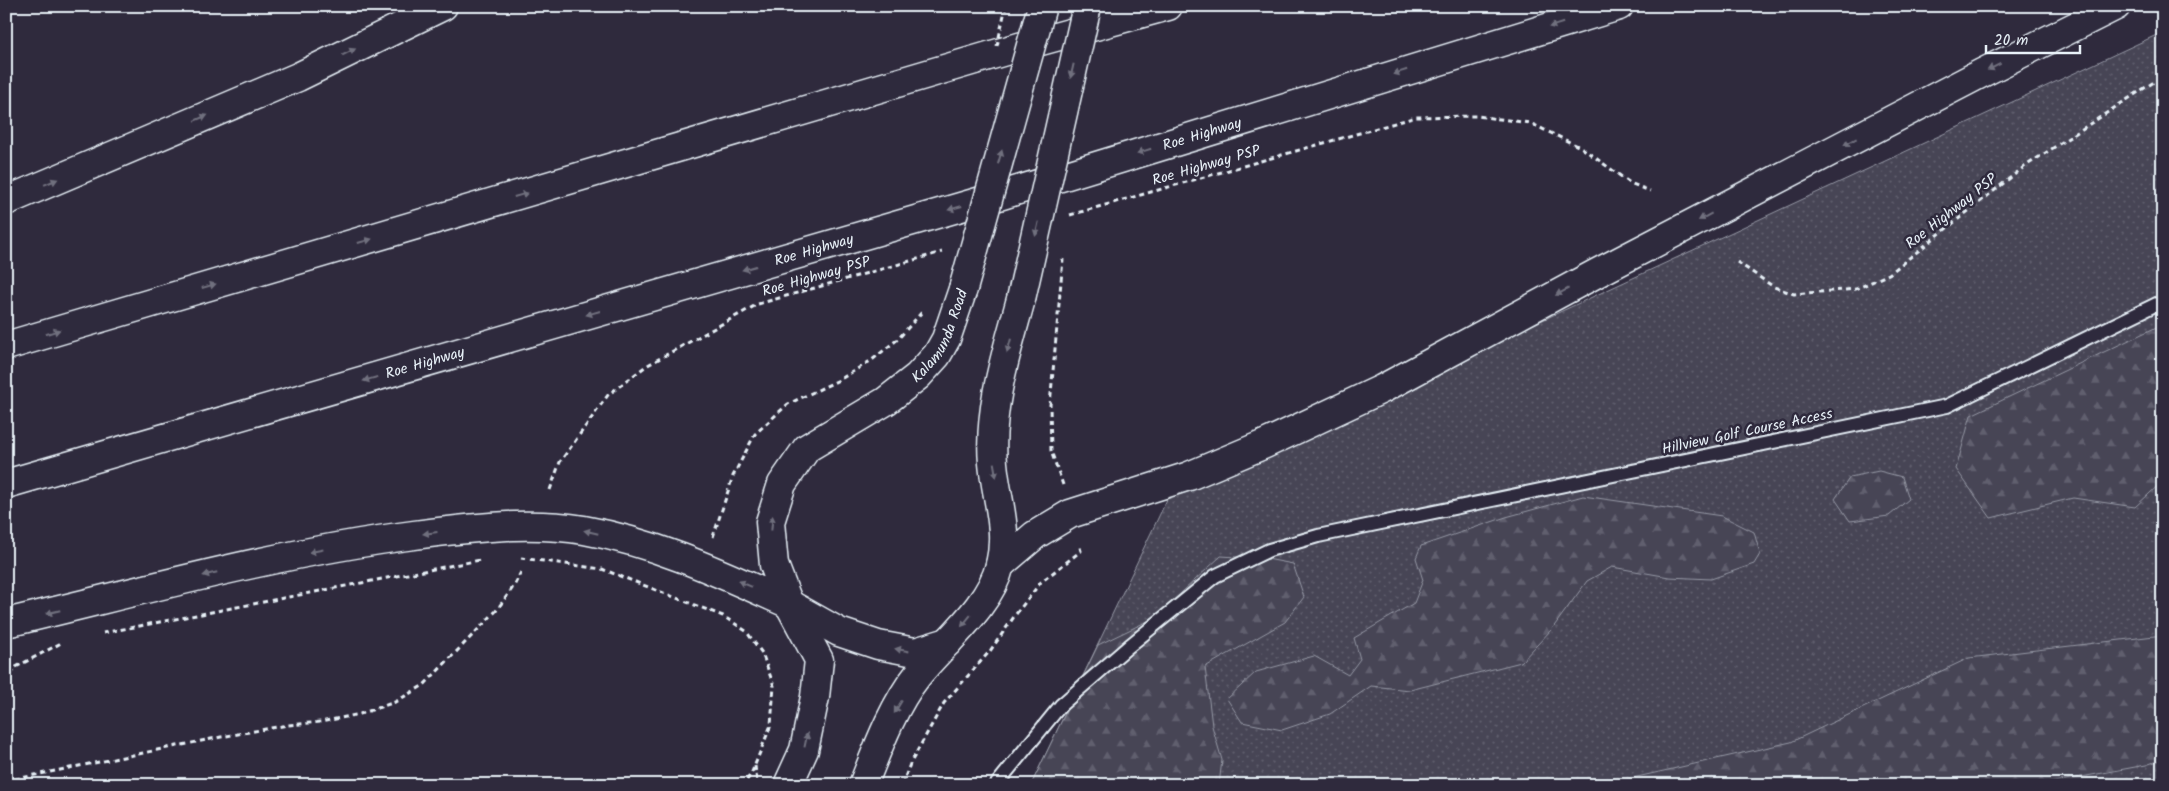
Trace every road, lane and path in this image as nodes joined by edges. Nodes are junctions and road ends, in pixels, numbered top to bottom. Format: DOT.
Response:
graph roads {
  1 [pos="443,6"];
  2 [pos="1042,6"];
  3 [pos="1087,6"];
  4 [pos="1168,6"];
  5 [pos="1619,6"];
  6 [pos="2116,6"];
  7 [pos="2163,76"];
  8 [pos="1650,191"];
  9 [pos="6,201"];
  10 [pos="1063,217"];
  11 [pos="949,250"];
  12 [pos="1737,262"];
  13 [pos="2163,301"];
  14 [pos="6,346"];
  15 [pos="6,484"];
  16 [pos="550,490"];
  17 [pos="514,557"];
  18 [pos="484,559"];
  19 [pos="1000,565"];
  20 [pos="522,570"];
  21 [pos="789,604"];
  22 [pos="6,624"];
  23 [pos="102,633"];
  24 [pos="69,641"];
  25 [pos="949,642"];
  26 [pos="6,682"];
  27 [pos="755,765"];
  28 [pos="6,781"];
  29 [pos="744,785"];
  30 [pos="757,785"];
  31 [pos="788,785"];
  32 [pos="863,785"];
  33 [pos="996,785"];
  9 -- 1 [label="main road, one-way"];
  21 -- 2 [label="main road, Kalamunda Road, one-way, bridge"];
  3 -- 19 [label="main road, one-way, bridge"];
  14 -- 4 [label="main road, one-way"];
  5 -- 15 [label="main road, Roe Highway, one-way"];
  6 -- 19 [label="main road, one-way"];
  7 -- 12 [label="path, Roe Highway PSP"];
  8 -- 10 [label="path, Roe Highway PSP"];
  11 -- 16 [label="path, Roe Highway PSP"];
  13 -- 33 [label="lane, Hillview Golf Course Access"];
  17 -- 27 [label="path"];
  18 -- 23 [label="path"];
  19 -- 25 [label="main road, one-way"];
  20 -- 28 [label="path"];
  21 -- 22 [label="main road, one-way"];
  25 -- 21 [label="main road, one-way"];
  31 -- 21 [label="main road, Kalamunda Road, one-way"];
  24 -- 26 [label="path"];
  25 -- 32 [label="main road, one-way"];
  27 -- 29 [label="path"];
  27 -- 30 [label="path"];
}
